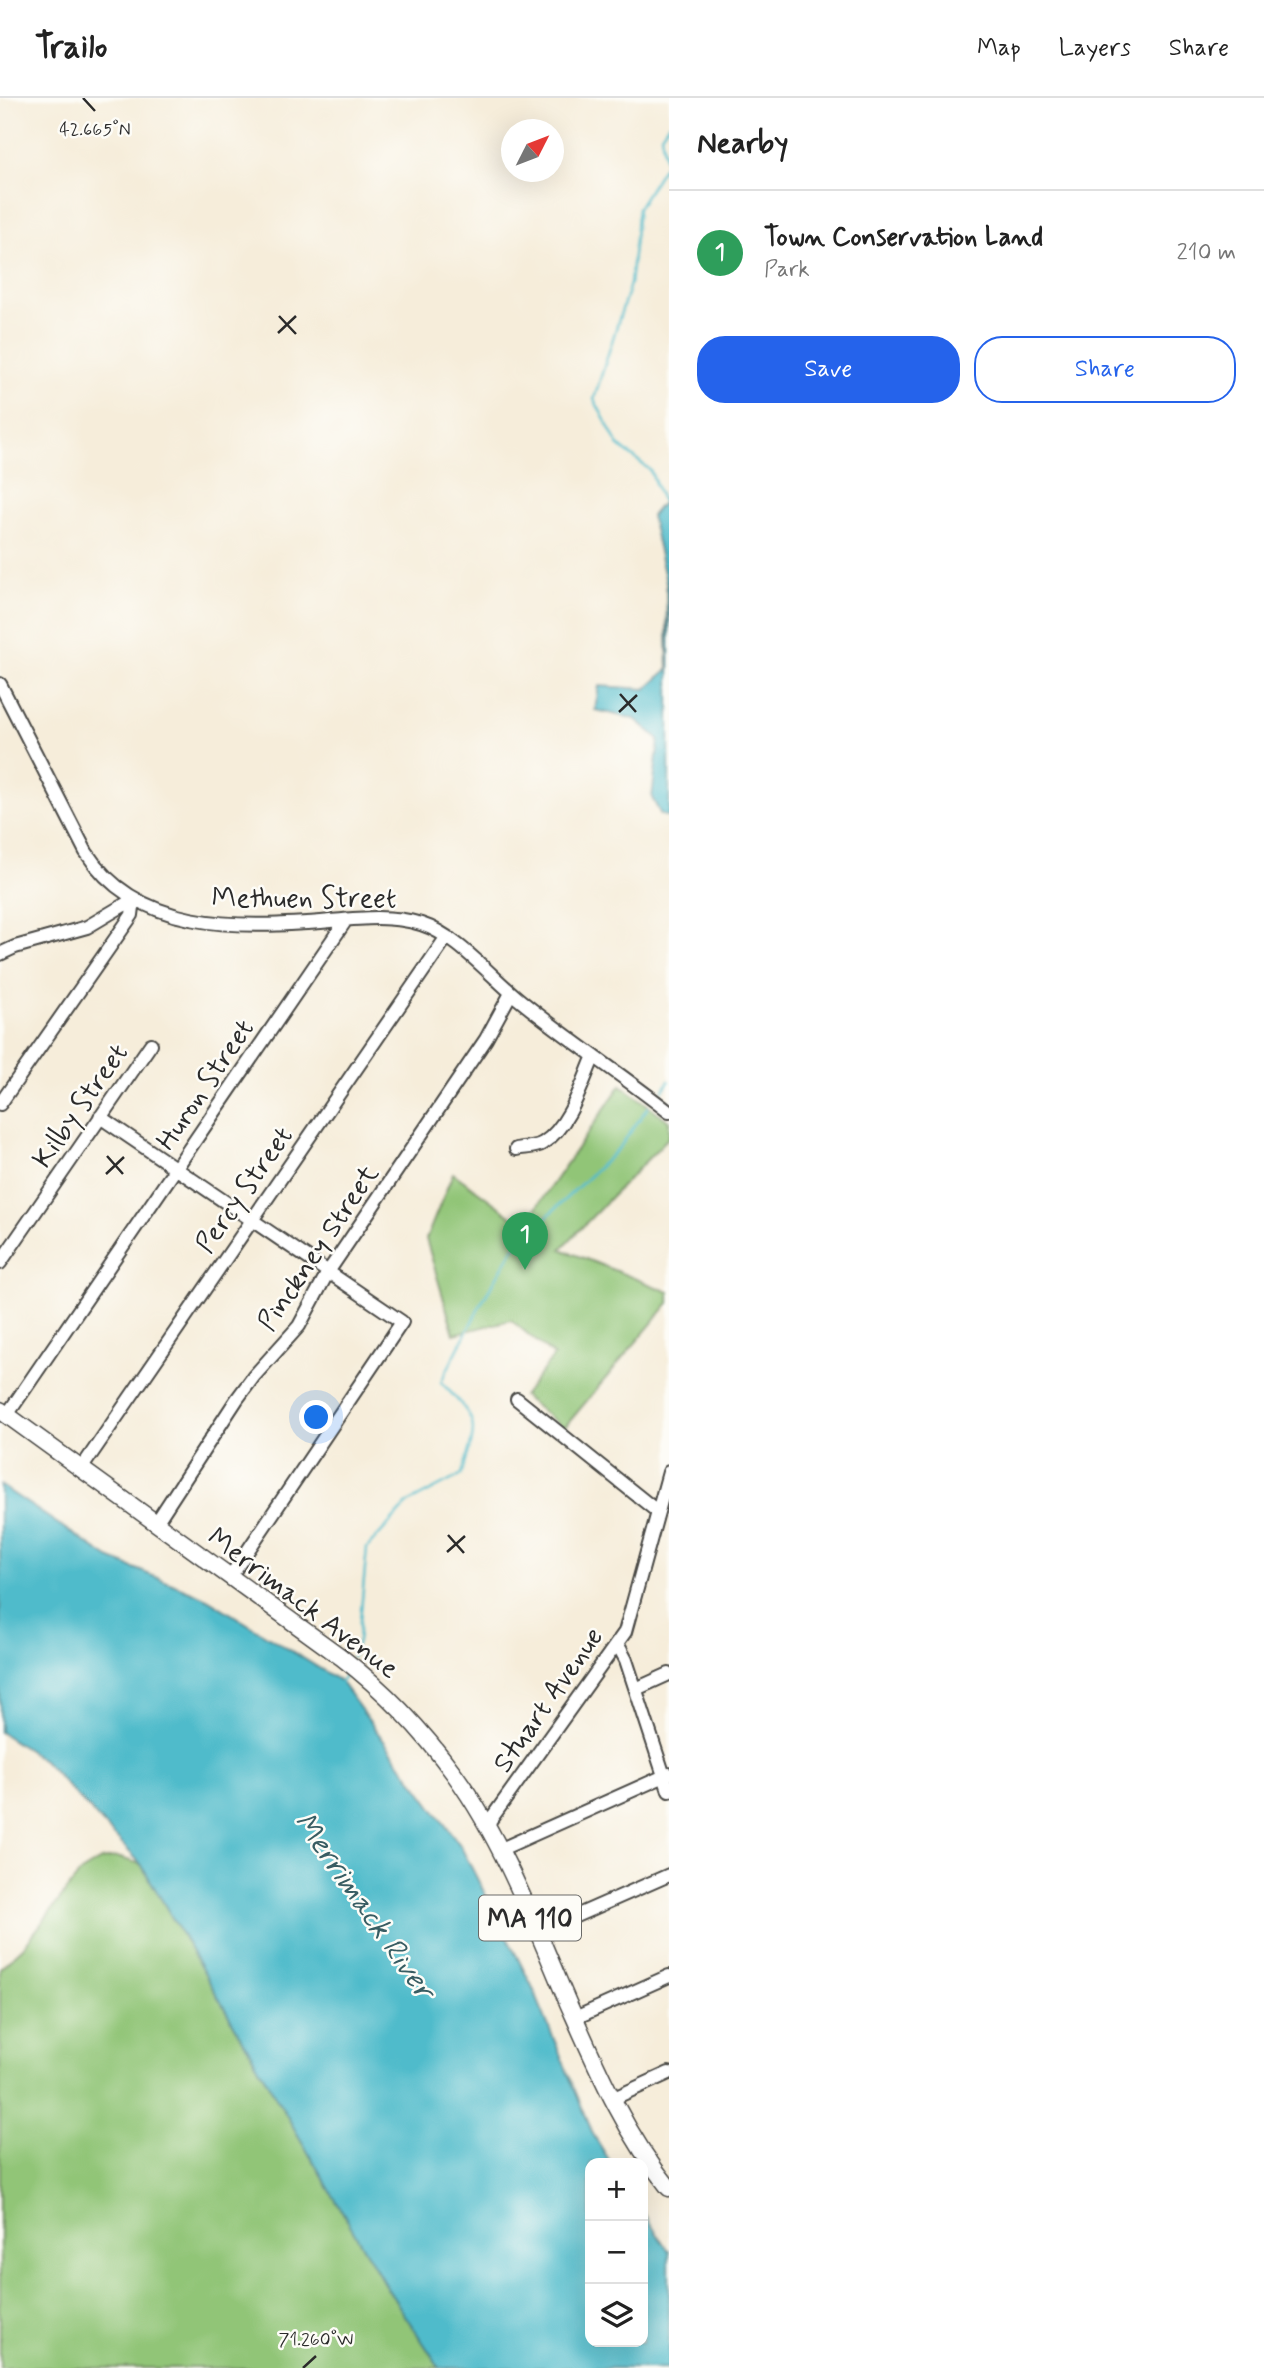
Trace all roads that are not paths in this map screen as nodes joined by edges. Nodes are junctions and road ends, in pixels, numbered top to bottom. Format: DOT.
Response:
graph roads {
  1 [pos="0,684"];
  2 [pos="134,900"];
  3 [pos="346,920"];
  4 [pos="446,938"];
  5 [pos="0,954"];
  6 [pos="512,993"];
  7 [pos="151,1044"];
  8 [pos="594,1056"];
  9 [pos="0,1104"];
  10 [pos="668,1109"];
  11 [pos="100,1117"];
  12 [pos="516,1149"];
  13 [pos="176,1169"];
  14 [pos="252,1220"];
  15 [pos="0,1263"];
  16 [pos="328,1272"];
  17 [pos="517,1399"];
  18 [pos="4,1413"];
  19 [pos="81,1469"];
  20 [pos="669,1472"];
  21 [pos="659,1512"];
  22 [pos="156,1523"];
  23 [pos="230,1577"];
  24 [pos="618,1645"];
  25 [pos="669,1674"];
  26 [pos="636,1689"];
  27 [pos="667,1775"];
  28 [pos="669,1791"];
  29 [pos="486,1826"];
  30 [pos="499,1850"];
  31 [pos="669,1875"];
  32 [pos="537,1933"];
  33 [pos="669,1976"];
  34 [pos="575,2018"];
  35 [pos="669,2073"];
  36 [pos="611,2099"];
  37 [pos="669,2188"];
  1 -- 2 [label="street, Methuen Street"];
  2 -- 3 [label="street, Methuen Street"];
  2 -- 5 [label="street"];
  2 -- 9 [label="street"];
  3 -- 4 [label="street, Methuen Street"];
  3 -- 13 [label="street, Huron Street"];
  4 -- 6 [label="street, Methuen Street"];
  4 -- 14 [label="street, Percy Street"];
  6 -- 8 [label="street, Methuen Street"];
  6 -- 16 [label="street, Pinckney Street"];
  7 -- 11 [label="street, Kilby Street"];
  8 -- 10 [label="street, Methuen Street"];
  8 -- 12 [label="street"];
  11 -- 13 [label="street"];
  11 -- 15 [label="street, Kilby Street"];
  13 -- 14 [label="street"];
  13 -- 18 [label="street, Huron Street"];
  14 -- 16 [label="street"];
  14 -- 19 [label="street, Percy Street"];
  16 -- 22 [label="street, Pinckney Street"];
  16 -- 23 [label="street"];
  17 -- 21 [label="street"];
  18 -- 19 [label="main road, Merrimack Avenue / MA 110"];
  19 -- 22 [label="main road, Merrimack Avenue / MA 110"];
  20 -- 21 [label="street, Stuart Avenue"];
  21 -- 24 [label="street, Stuart Avenue"];
  22 -- 23 [label="main road, Merrimack Avenue / MA 110"];
  23 -- 29 [label="main road, Merrimack Avenue / MA 110"];
  24 -- 26 [label="street"];
  24 -- 29 [label="street, Stuart Avenue"];
  25 -- 26 [label="street"];
  26 -- 27 [label="street"];
  27 -- 28 [label="street"];
  27 -- 30 [label="street"];
  29 -- 30 [label="main road, Merrimack Avenue / MA 110"];
  30 -- 32 [label="main road, Merrimack Avenue / MA 110"];
  31 -- 32 [label="street"];
  32 -- 34 [label="main road, Merrimack Avenue / MA 110"];
  33 -- 34 [label="street"];
  34 -- 36 [label="main road, Merrimack Avenue / MA 110"];
  35 -- 36 [label="street"];
  36 -- 37 [label="main road, Merrimack Avenue / MA 110"];
}
